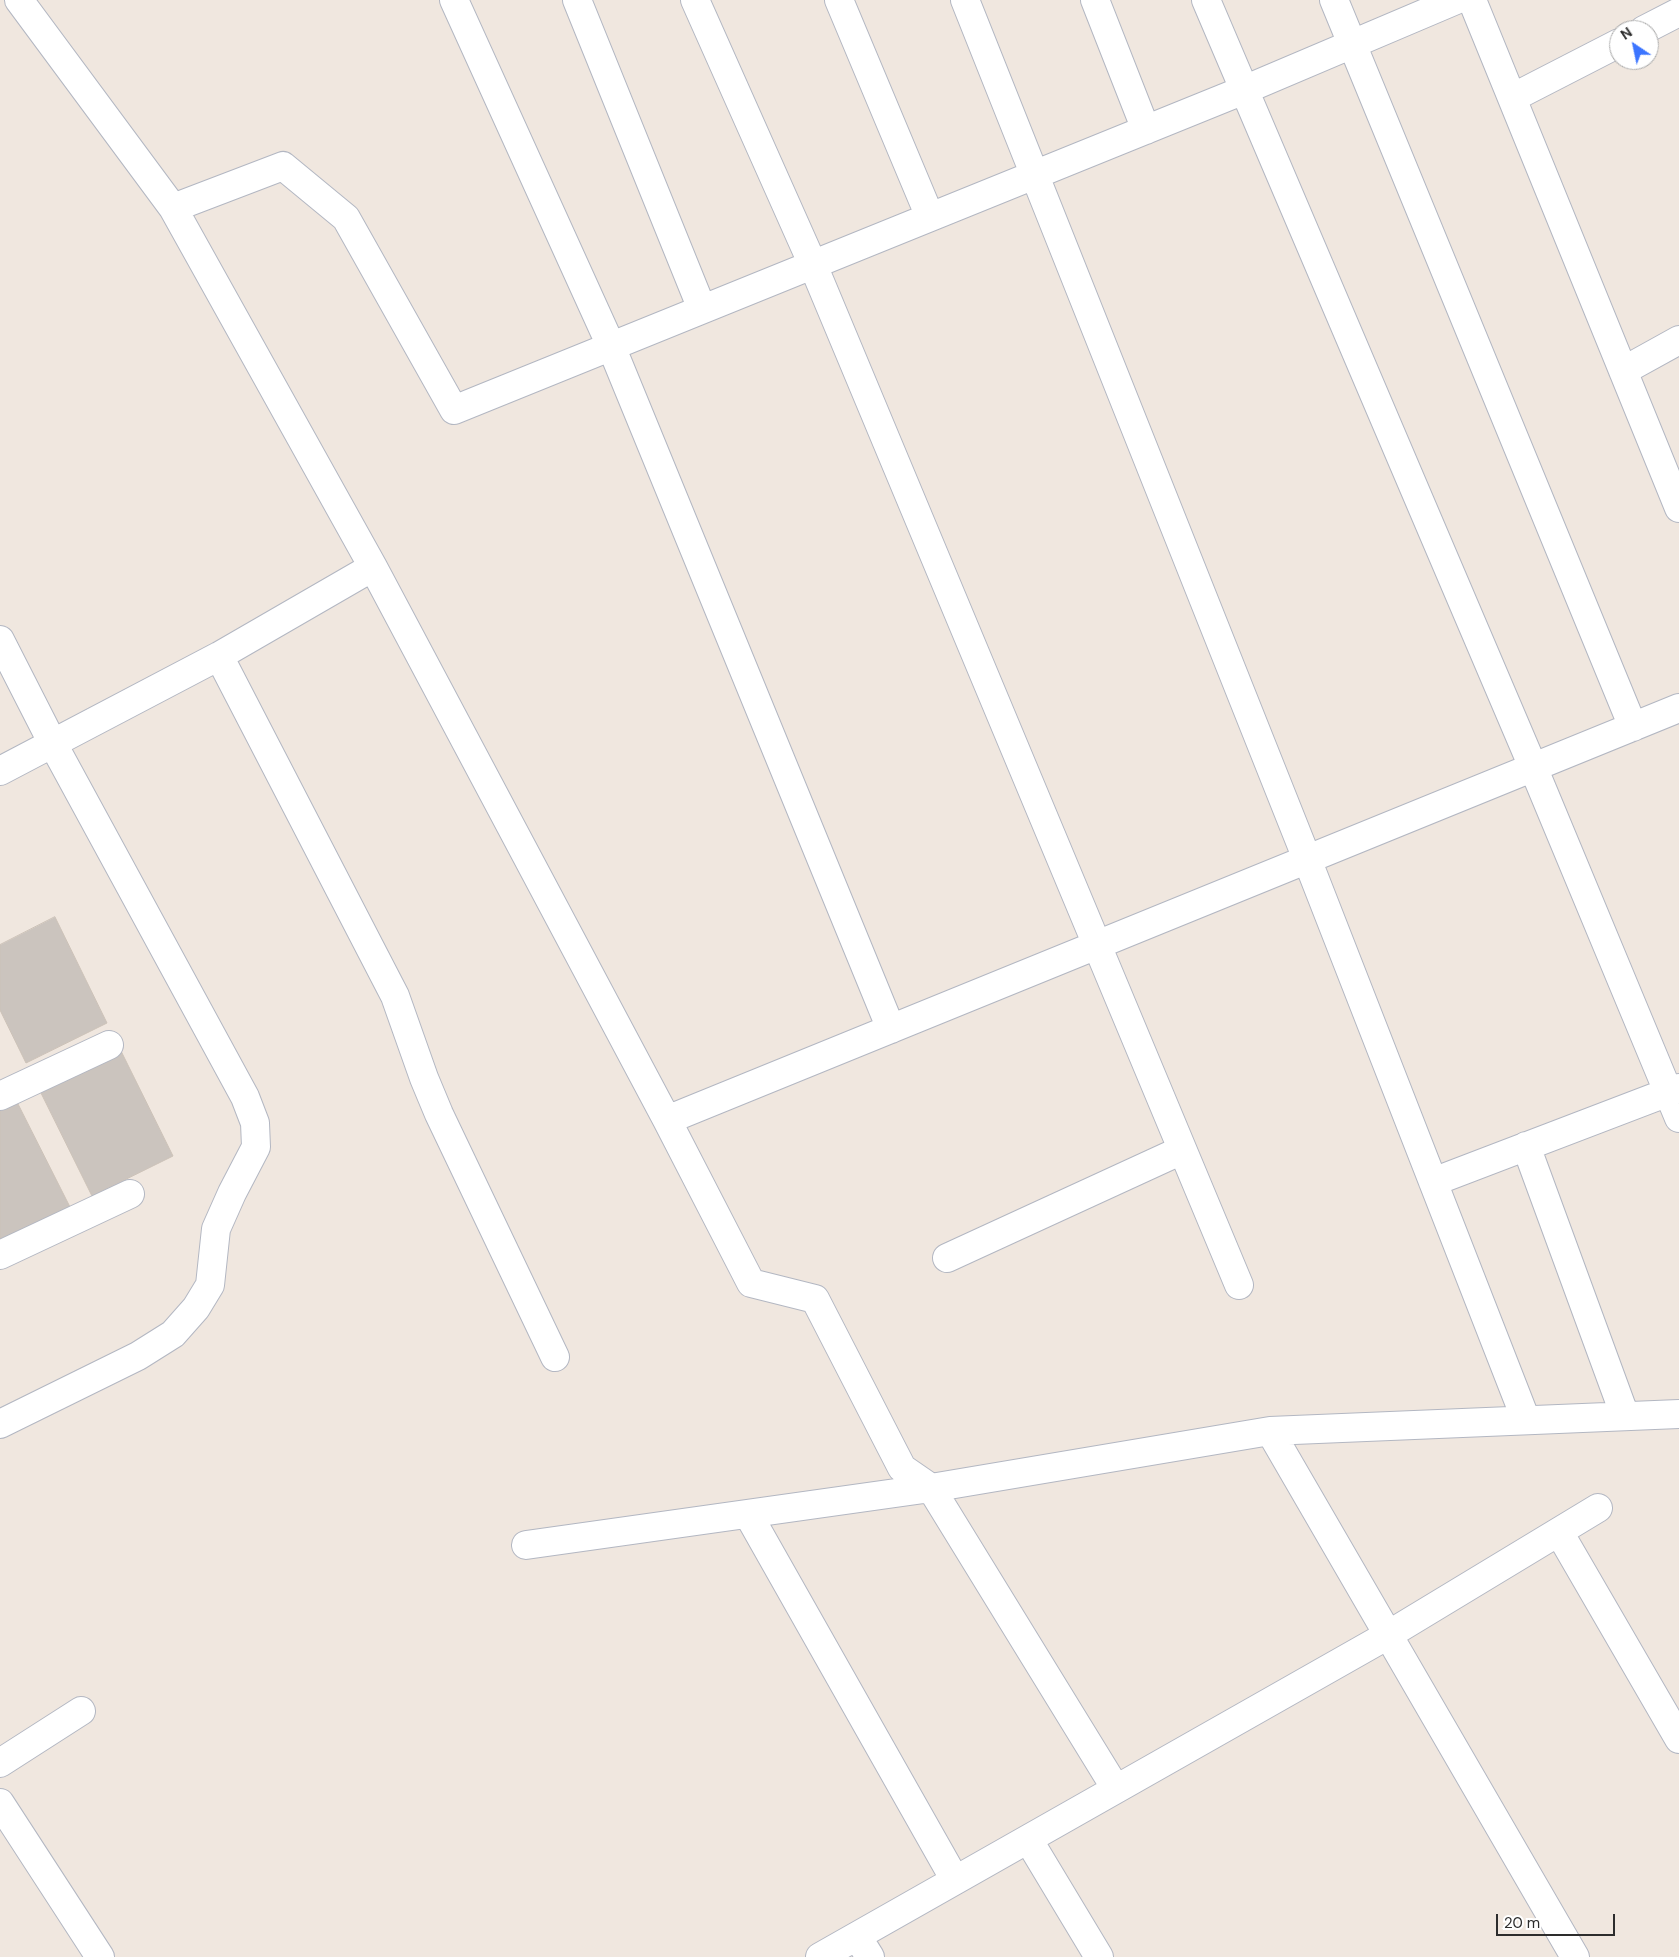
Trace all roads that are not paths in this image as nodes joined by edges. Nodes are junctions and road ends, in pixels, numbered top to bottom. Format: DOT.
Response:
graph roads {
  1 [pos="18,0"];
  2 [pos="454,0"];
  3 [pos="577,0"];
  4 [pos="695,0"];
  5 [pos="839,0"];
  6 [pos="965,0"];
  7 [pos="1095,0"];
  8 [pos="1206,0"];
  9 [pos="1334,0"];
  10 [pos="1456,0"];
  11 [pos="1472,0"];
  12 [pos="1679,12"];
  13 [pos="1659,22"];
  14 [pos="1352,44"];
  15 [pos="1609,48"];
  16 [pos="1244,90"];
  17 [pos="1512,98"];
  18 [pos="1146,130"];
  19 [pos="1035,175"];
  20 [pos="173,208"];
  21 [pos="930,218"];
  22 [pos="813,265"];
  23 [pos="702,309"];
  24 [pos="1679,340"];
  25 [pos="611,346"];
  26 [pos="1623,371"];
  27 [pos="1679,508"];
  28 [pos="373,567"];
  29 [pos="0,640"];
  30 [pos="218,656"];
  31 [pos="1679,708"];
  32 [pos="1632,727"];
  33 [pos="53,744"];
  34 [pos="1533,767"];
  35 [pos="0,771"];
  36 [pos="1307,859"];
  37 [pos="1096,945"];
  38 [pos="891,1029"];
  39 [pos="109,1045"];
  40 [pos="1674,1090"];
  41 [pos="0,1096"];
  42 [pos="1679,1118"];
  43 [pos="667,1120"];
  44 [pos="1526,1146"];
  45 [pos="1182,1150"];
  46 [pos="1433,1182"];
  47 [pos="130,1194"];
  48 [pos="0,1255"];
  49 [pos="947,1258"];
  50 [pos="1239,1285"];
  51 [pos="555,1358"];
  52 [pos="1679,1414"];
  53 [pos="1626,1416"];
  54 [pos="1526,1420"];
  55 [pos="0,1424"];
  56 [pos="1270,1431"];
  57 [pos="931,1488"];
  58 [pos="1598,1508"];
  59 [pos="748,1514"];
  60 [pos="1558,1532"];
  61 [pos="526,1545"];
  62 [pos="1388,1635"];
  63 [pos="81,1711"];
  64 [pos="1679,1739"];
  65 [pos="0,1763"];
  66 [pos="1116,1789"];
  67 [pos="0,1803"];
  68 [pos="1028,1839"];
  69 [pos="955,1880"];
  70 [pos="864,1946"];
  71 [pos="100,1957"];
  72 [pos="820,1957"];
  73 [pos="1099,1957"];
  74 [pos="1575,1957"];
  1 -- 20 [label="street"];
  2 -- 25 [label="street"];
  3 -- 23 [label="street"];
  4 -- 22 [label="street"];
  5 -- 21 [label="street"];
  6 -- 19 [label="street"];
  7 -- 18 [label="street"];
  8 -- 16 [label="street"];
  9 -- 14 [label="street"];
  10 -- 14 [label="street"];
  11 -- 17 [label="street"];
  12 -- 13 [label="street"];
  14 -- 16 [label="street"];
  14 -- 32 [label="street"];
  15 -- 17 [label="street"];
  16 -- 18 [label="street"];
  16 -- 34 [label="street"];
  17 -- 26 [label="street"];
  18 -- 19 [label="street"];
  19 -- 21 [label="street"];
  19 -- 36 [label="street"];
  20 -- 25 [label="street"];
  20 -- 28 [label="street"];
  21 -- 22 [label="street"];
  22 -- 23 [label="street"];
  22 -- 37 [label="street"];
  23 -- 25 [label="street"];
  24 -- 26 [label="street"];
  25 -- 38 [label="street"];
  26 -- 27 [label="street"];
  28 -- 30 [label="street"];
  28 -- 43 [label="street"];
  29 -- 33 [label="street"];
  30 -- 33 [label="street"];
  30 -- 51 [label="street"];
  31 -- 32 [label="street"];
  32 -- 34 [label="street"];
  33 -- 35 [label="street"];
  33 -- 55 [label="street"];
  34 -- 36 [label="street"];
  34 -- 40 [label="street"];
  36 -- 37 [label="street"];
  36 -- 46 [label="street"];
  37 -- 38 [label="street"];
  37 -- 45 [label="street"];
  38 -- 43 [label="street"];
  39 -- 41 [label="street"];
  40 -- 42 [label="street"];
  40 -- 44 [label="street"];
  43 -- 57 [label="street"];
  44 -- 46 [label="street"];
  44 -- 53 [label="street"];
  45 -- 49 [label="street"];
  45 -- 50 [label="street"];
  46 -- 54 [label="street"];
  47 -- 48 [label="street"];
  52 -- 53 [label="street"];
  53 -- 54 [label="street"];
  54 -- 56 [label="street"];
  56 -- 57 [label="street"];
  56 -- 62 [label="street"];
  57 -- 59 [label="street"];
  57 -- 66 [label="street"];
  58 -- 60 [label="street"];
  59 -- 61 [label="street"];
  59 -- 69 [label="street"];
  60 -- 62 [label="street"];
  60 -- 64 [label="street"];
  62 -- 66 [label="street"];
  62 -- 74 [label="street"];
  63 -- 65 [label="street"];
  66 -- 68 [label="street"];
  67 -- 71 [label="street"];
  68 -- 69 [label="street"];
  68 -- 73 [label="street"];
  69 -- 70 [label="street"];
  70 -- 72 [label="street"];
}
